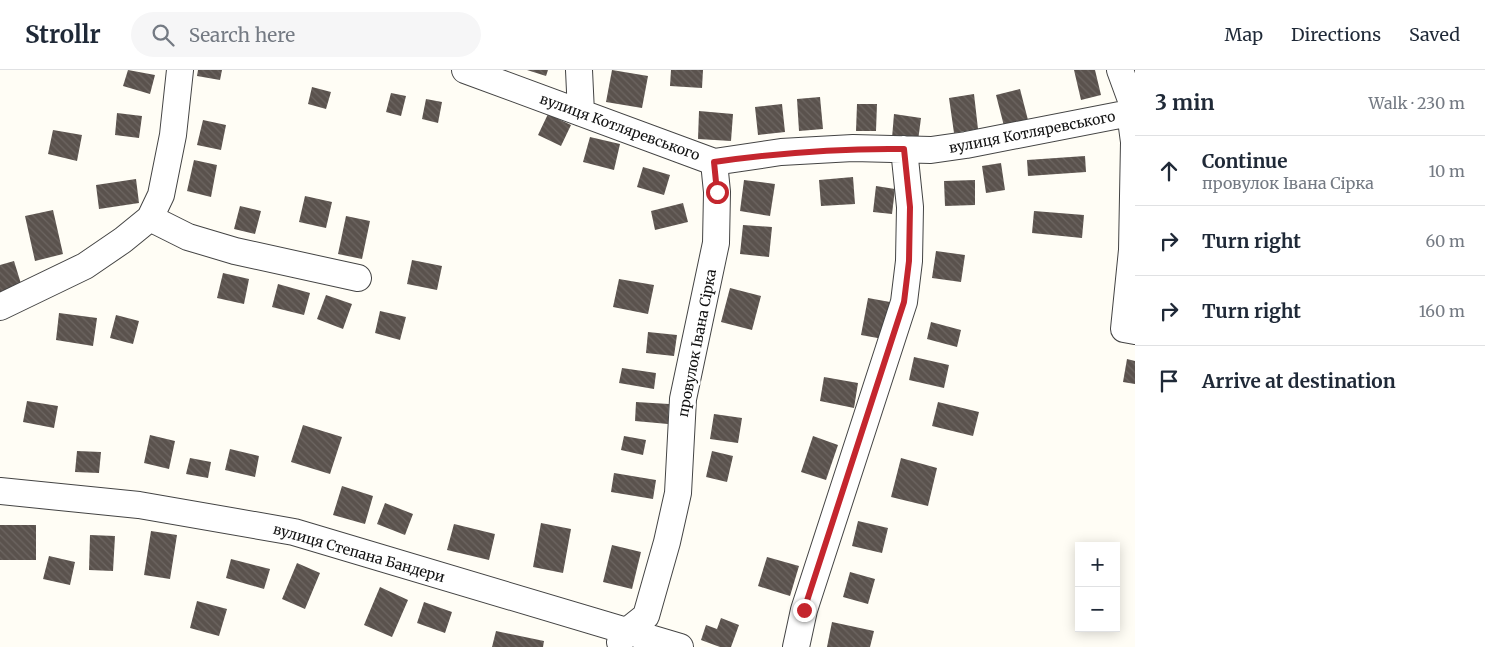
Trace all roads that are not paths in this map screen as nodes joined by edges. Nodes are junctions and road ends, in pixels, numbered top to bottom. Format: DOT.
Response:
graph roads {
  1 [pos="180,70"];
  2 [pos="466,70"];
  3 [pos="579,70"];
  4 [pos="1120,70"];
  5 [pos="1135,112"];
  6 [pos="581,113"];
  7 [pos="904,149"];
  8 [pos="714,162"];
  9 [pos="150,218"];
  10 [pos="358,278"];
  11 [pos="0,307"];
  12 [pos="1135,331"];
  13 [pos="0,491"];
  14 [pos="622,639"];
  15 [pos="680,647"];
  16 [pos="796,647"];
  1 -- 9 [label="street"];
  2 -- 6 [label="street, вулиця Котляревського"];
  3 -- 6 [label="street"];
  4 -- 5 [label="street"];
  5 -- 7 [label="street, вулиця Котляревського"];
  5 -- 12 [label="street, вулиця Котляревського"];
  6 -- 8 [label="street, вулиця Котляревського"];
  7 -- 8 [label="street, вулиця Котляревського"];
  7 -- 16 [label="street"];
  8 -- 14 [label="street, провулок Івана Сірка"];
  9 -- 10 [label="street"];
  9 -- 11 [label="street"];
  13 -- 14 [label="street, вулиця Степана Бандери"];
  14 -- 15 [label="street, вулиця Степана Бандери"];
}
